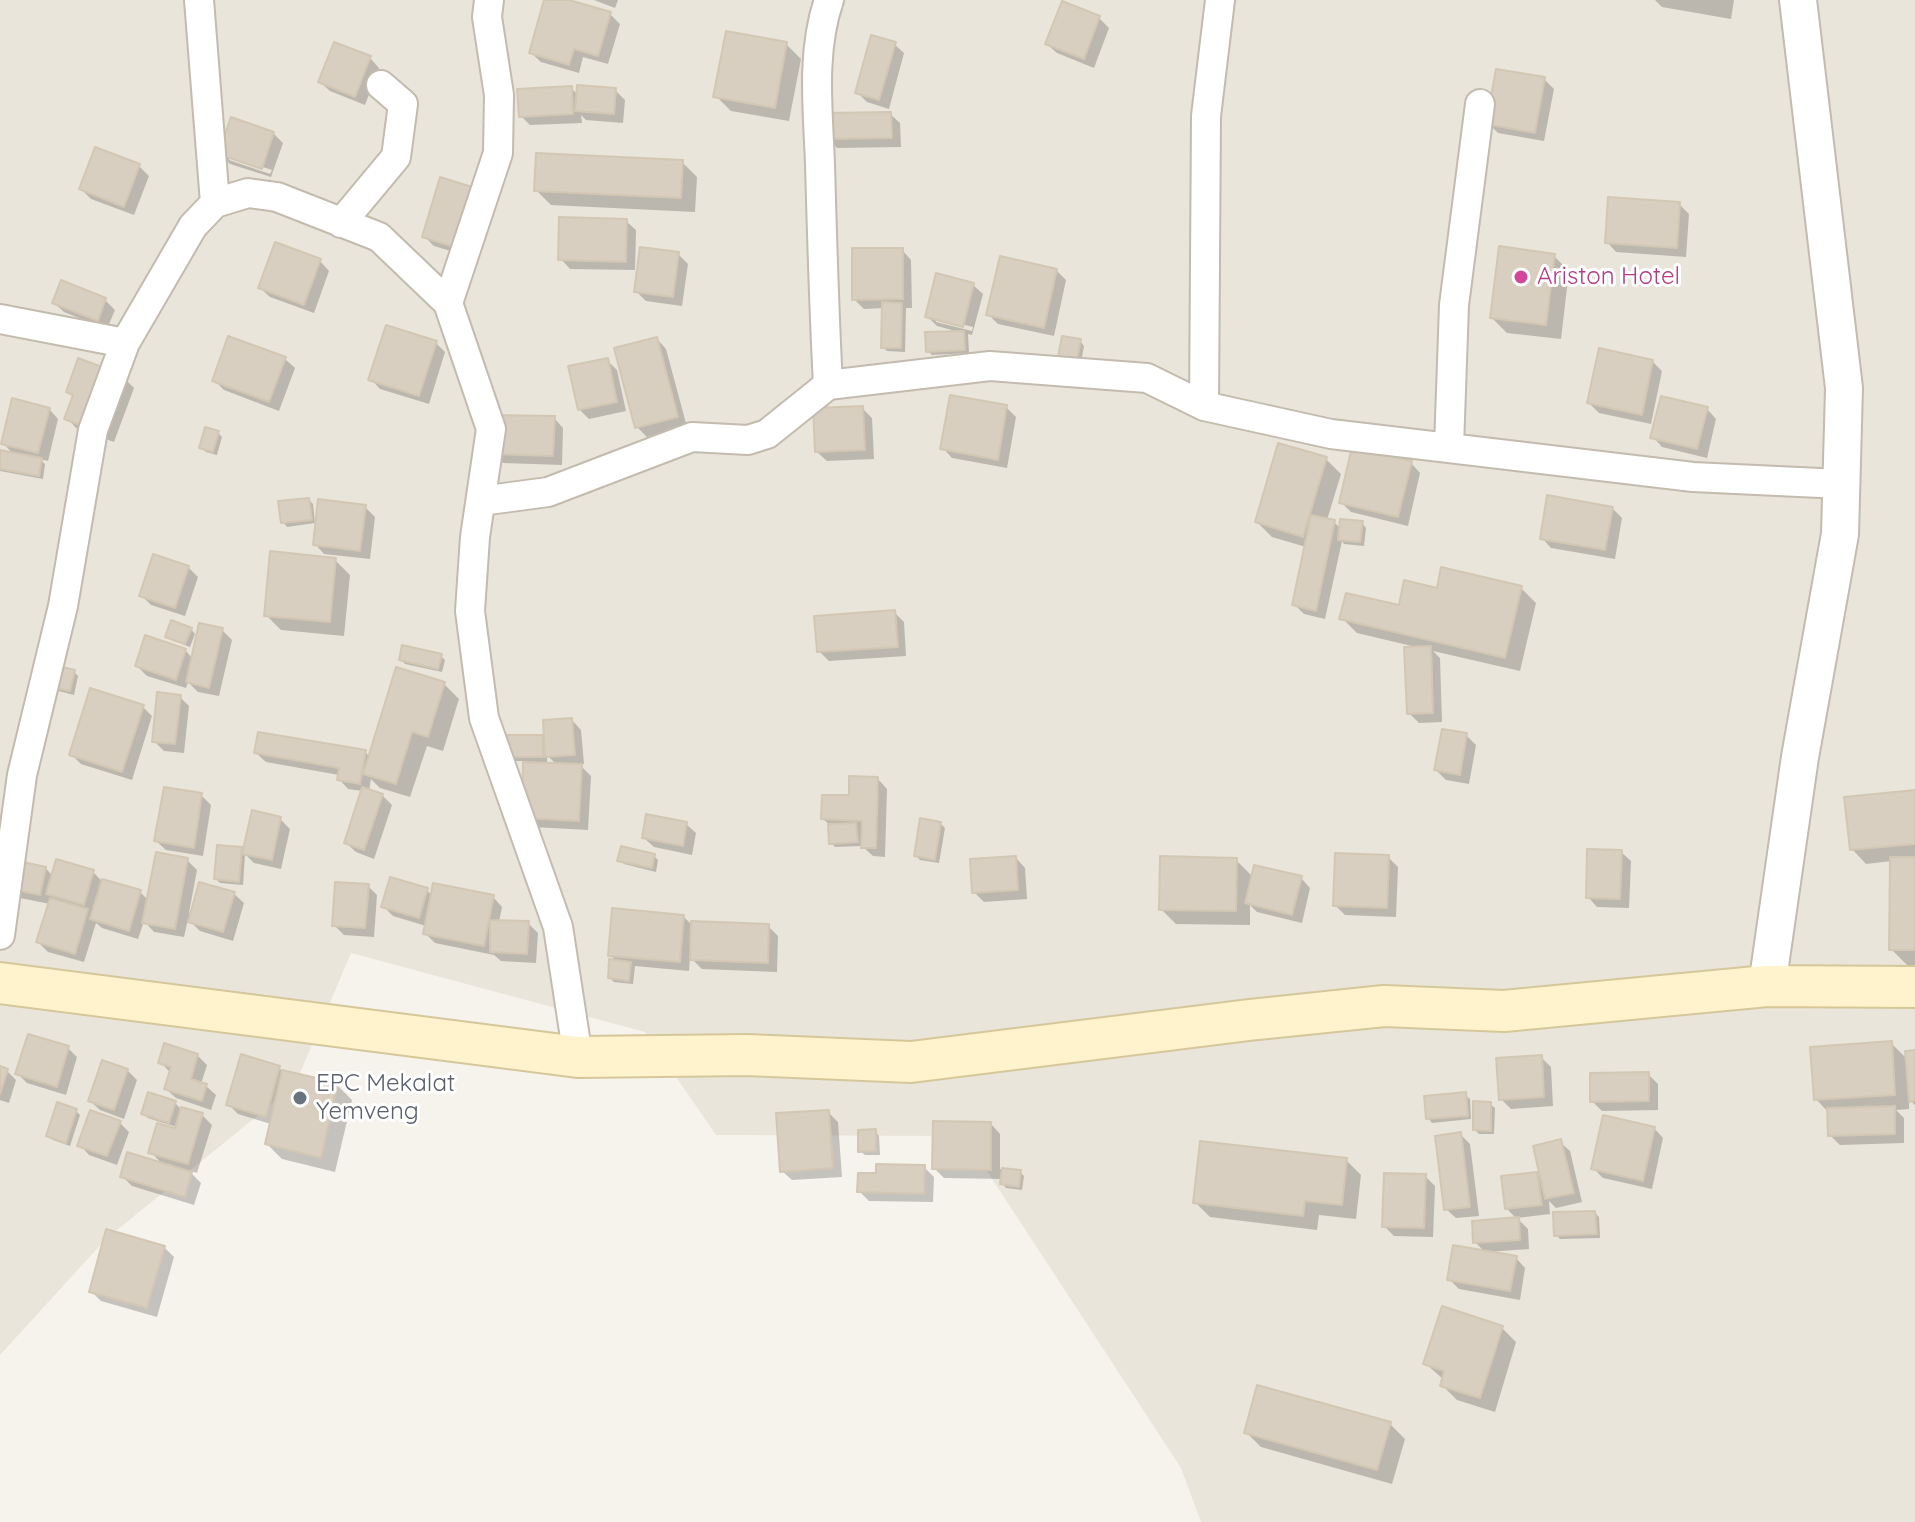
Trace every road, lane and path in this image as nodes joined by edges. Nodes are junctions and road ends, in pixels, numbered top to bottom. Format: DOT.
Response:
graph roads {
  1 [pos="199,0"];
  2 [pos="489,0"];
  3 [pos="829,0"];
  4 [pos="1220,0"];
  5 [pos="1798,0"];
  6 [pos="381,85"];
  7 [pos="1480,104"];
  8 [pos="215,203"];
  9 [pos="341,223"];
  10 [pos="448,303"];
  11 [pos="0,319"];
  12 [pos="125,343"];
  13 [pos="828,385"];
  14 [pos="1204,406"];
  15 [pos="1449,447"];
  16 [pos="1841,484"];
  17 [pos="481,501"];
  18 [pos="0,935"];
  19 [pos="0,983"];
  20 [pos="1767,986"];
  21 [pos="1915,987"];
  22 [pos="578,1057"];
  1 -- 8 [label="street"];
  2 -- 10 [label="street"];
  3 -- 13 [label="street"];
  4 -- 14 [label="street"];
  5 -- 16 [label="street"];
  6 -- 9 [label="street"];
  7 -- 15 [label="street"];
  8 -- 9 [label="street"];
  8 -- 12 [label="street"];
  9 -- 10 [label="street"];
  10 -- 17 [label="street"];
  11 -- 12 [label="street"];
  12 -- 18 [label="street"];
  13 -- 14 [label="street"];
  13 -- 17 [label="street"];
  14 -- 15 [label="street"];
  15 -- 16 [label="street"];
  16 -- 20 [label="street"];
  17 -- 22 [label="street"];
  19 -- 22 [label="main road"];
  20 -- 21 [label="main road"];
  20 -- 22 [label="main road"];
}
